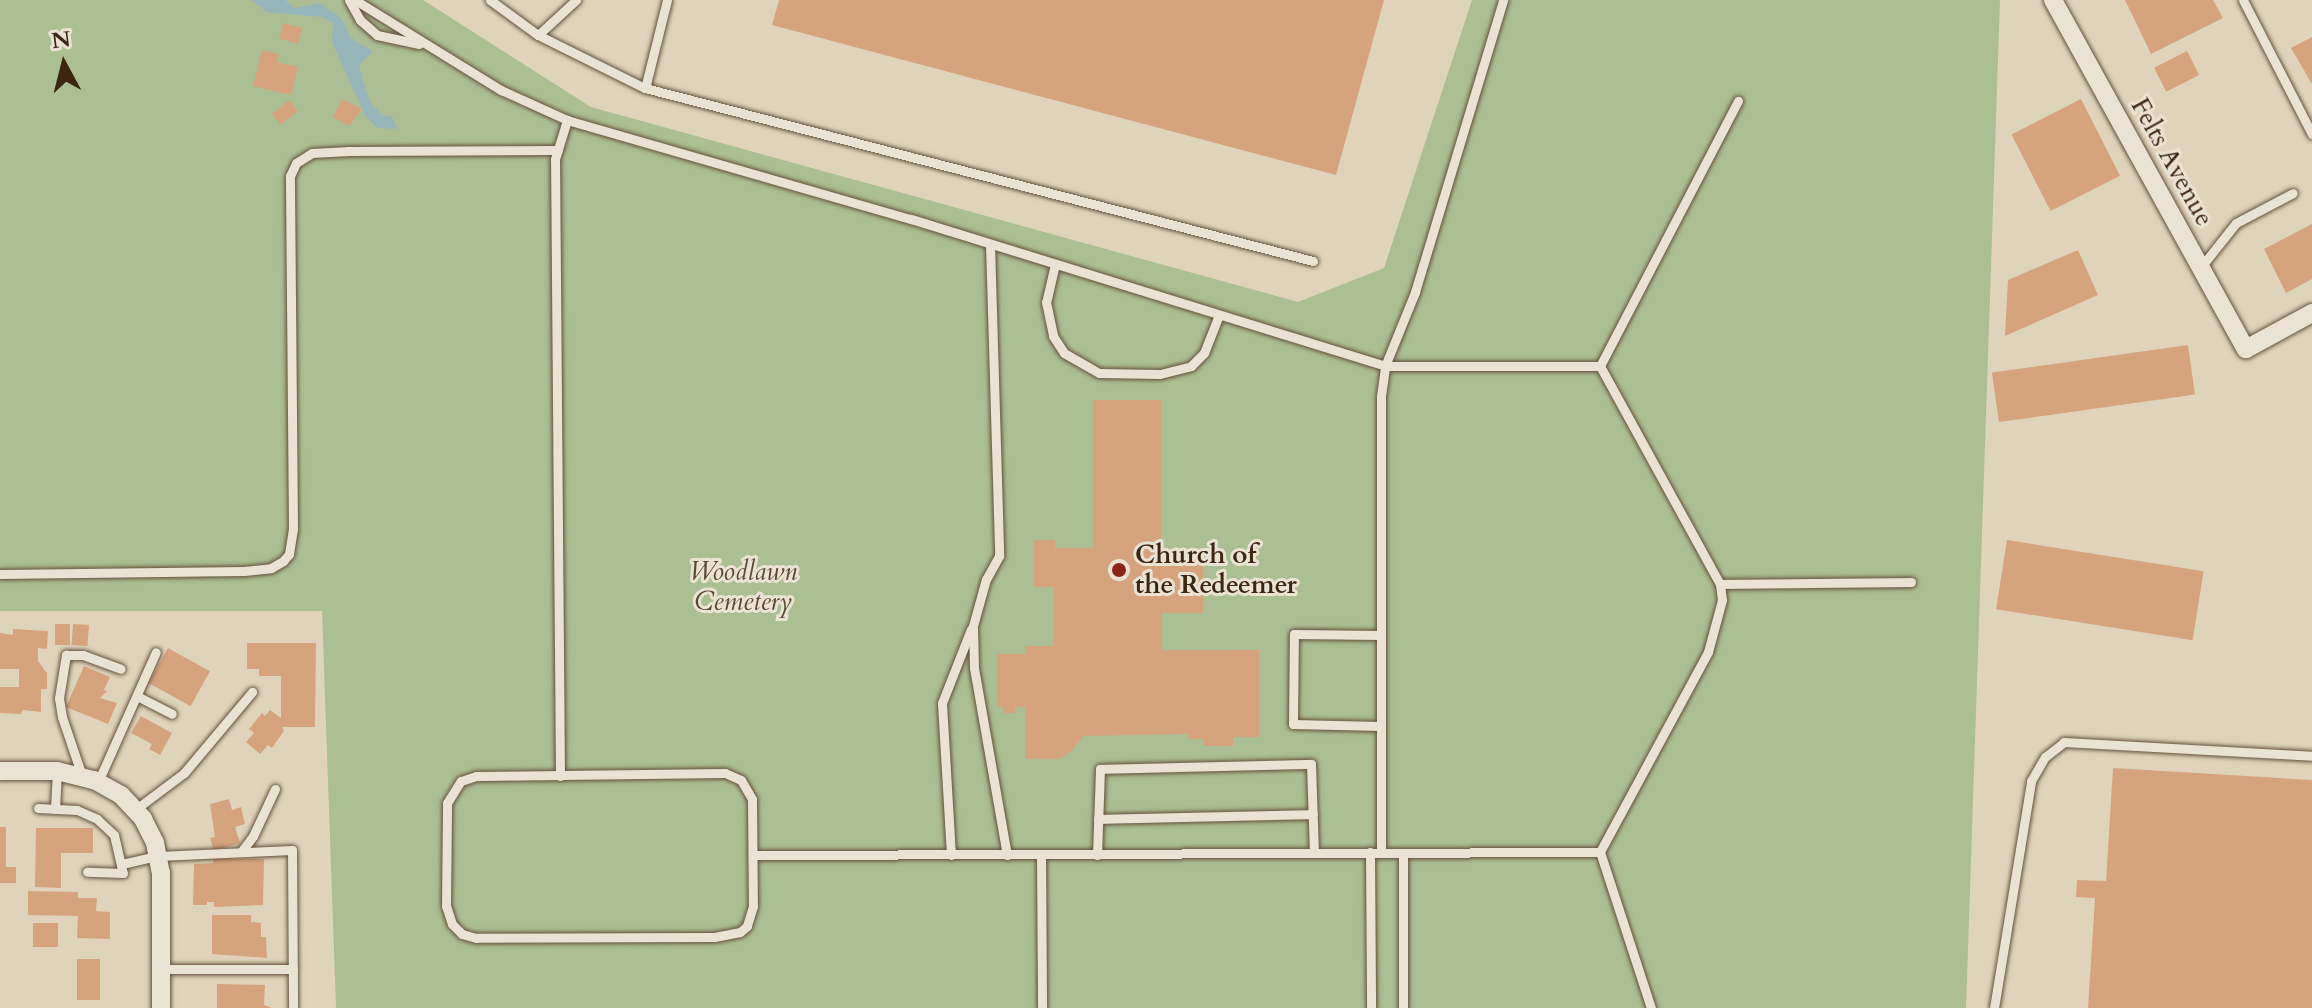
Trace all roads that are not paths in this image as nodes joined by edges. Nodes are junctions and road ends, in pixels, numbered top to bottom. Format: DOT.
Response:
graph roads {
  1 [pos="352,0"];
  2 [pos="490,0"];
  3 [pos="576,0"];
  4 [pos="667,0"];
  5 [pos="1503,0"];
  6 [pos="2053,0"];
  7 [pos="2243,0"];
  8 [pos="538,35"];
  9 [pos="424,45"];
  10 [pos="645,88"];
  11 [pos="1738,101"];
  12 [pos="567,120"];
  13 [pos="2312,134"];
  14 [pos="558,150"];
  15 [pos="2293,193"];
  16 [pos="990,244"];
  17 [pos="1313,261"];
  18 [pos="1055,264"];
  19 [pos="2201,267"];
  20 [pos="2312,313"];
  21 [pos="1219,315"];
  22 [pos="1385,366"];
  23 [pos="1600,366"];
  24 [pos="0,574"];
  25 [pos="1911,582"];
  26 [pos="1720,584"];
  27 [pos="973,626"];
  28 [pos="1381,635"];
  29 [pos="156,652"];
  30 [pos="121,669"];
  31 [pos="252,692"];
  32 [pos="137,696"];
  33 [pos="172,714"];
  34 [pos="1380,726"];
  35 [pos="2312,756"];
  36 [pos="0,771"];
  37 [pos="57,771"];
  38 [pos="560,776"];
  39 [pos="90,779"];
  40 [pos="275,789"];
  41 [pos="38,808"];
  42 [pos="55,809"];
  43 [pos="136,809"];
  44 [pos="1313,814"];
  45 [pos="1098,819"];
  46 [pos="241,852"];
  47 [pos="1370,852"];
  48 [pos="1381,852"];
  49 [pos="1600,852"];
  50 [pos="1314,853"];
  51 [pos="1403,853"];
  52 [pos="755,855"];
  53 [pos="951,855"];
  54 [pos="1007,855"];
  55 [pos="1041,855"];
  56 [pos="1097,855"];
  57 [pos="158,856"];
  58 [pos="122,864"];
  59 [pos="87,872"];
  60 [pos="162,969"];
  61 [pos="293,969"];
  62 [pos="161,1008"];
  63 [pos="293,1008"];
  64 [pos="1042,1008"];
  65 [pos="1371,1008"];
  66 [pos="1403,1008"];
  67 [pos="1651,1008"];
  68 [pos="1994,1008"];
  1 -- 9 [label="lane"];
  1 -- 9 [label="lane"];
  2 -- 8 [label="lane"];
  3 -- 8 [label="lane"];
  4 -- 10 [label="lane"];
  5 -- 22 [label="lane"];
  6 -- 19 [label="street, Felts Avenue"];
  7 -- 13 [label="lane"];
  8 -- 10 [label="lane"];
  9 -- 12 [label="lane"];
  10 -- 17 [label="lane"];
  11 -- 23 [label="lane"];
  12 -- 14 [label="lane"];
  12 -- 16 [label="lane"];
  14 -- 24 [label="lane"];
  14 -- 38 [label="lane"];
  15 -- 19 [label="lane"];
  16 -- 18 [label="lane"];
  16 -- 27 [label="lane"];
  18 -- 21 [label="lane"];
  18 -- 21 [label="lane"];
  19 -- 20 [label="street, Felts Avenue"];
  21 -- 22 [label="lane"];
  22 -- 23 [label="lane"];
  22 -- 28 [label="lane"];
  23 -- 26 [label="lane"];
  25 -- 26 [label="lane"];
  26 -- 49 [label="lane"];
  27 -- 53 [label="lane"];
  27 -- 54 [label="lane"];
  28 -- 34 [label="lane"];
  28 -- 34 [label="lane"];
  29 -- 32 [label="lane"];
  30 -- 39 [label="lane"];
  31 -- 43 [label="lane"];
  32 -- 33 [label="lane"];
  32 -- 39 [label="lane"];
  34 -- 48 [label="lane"];
  35 -- 68 [label="lane"];
  36 -- 37 [label="street"];
  37 -- 39 [label="street"];
  37 -- 42 [label="lane"];
  38 -- 52 [label="lane"];
  38 -- 52 [label="lane"];
  39 -- 43 [label="street"];
  40 -- 46 [label="lane"];
  41 -- 42 [label="lane"];
  42 -- 58 [label="lane"];
  43 -- 57 [label="street"];
  44 -- 45 [label="lane"];
  44 -- 45 [label="lane"];
  44 -- 50 [label="lane"];
  45 -- 56 [label="lane"];
  46 -- 57 [label="lane"];
  46 -- 61 [label="lane"];
  47 -- 48 [label="lane"];
  47 -- 50 [label="lane"];
  47 -- 65 [label="lane"];
  48 -- 51 [label="lane"];
  49 -- 51 [label="lane"];
  49 -- 67 [label="lane"];
  50 -- 56 [label="lane"];
  51 -- 66 [label="lane"];
  52 -- 53 [label="lane"];
  53 -- 54 [label="lane"];
  54 -- 55 [label="lane"];
  55 -- 56 [label="lane"];
  55 -- 64 [label="lane"];
  57 -- 58 [label="lane"];
  57 -- 60 [label="street"];
  58 -- 59 [label="lane"];
  60 -- 61 [label="lane"];
  60 -- 62 [label="street"];
  61 -- 63 [label="lane"];
}
